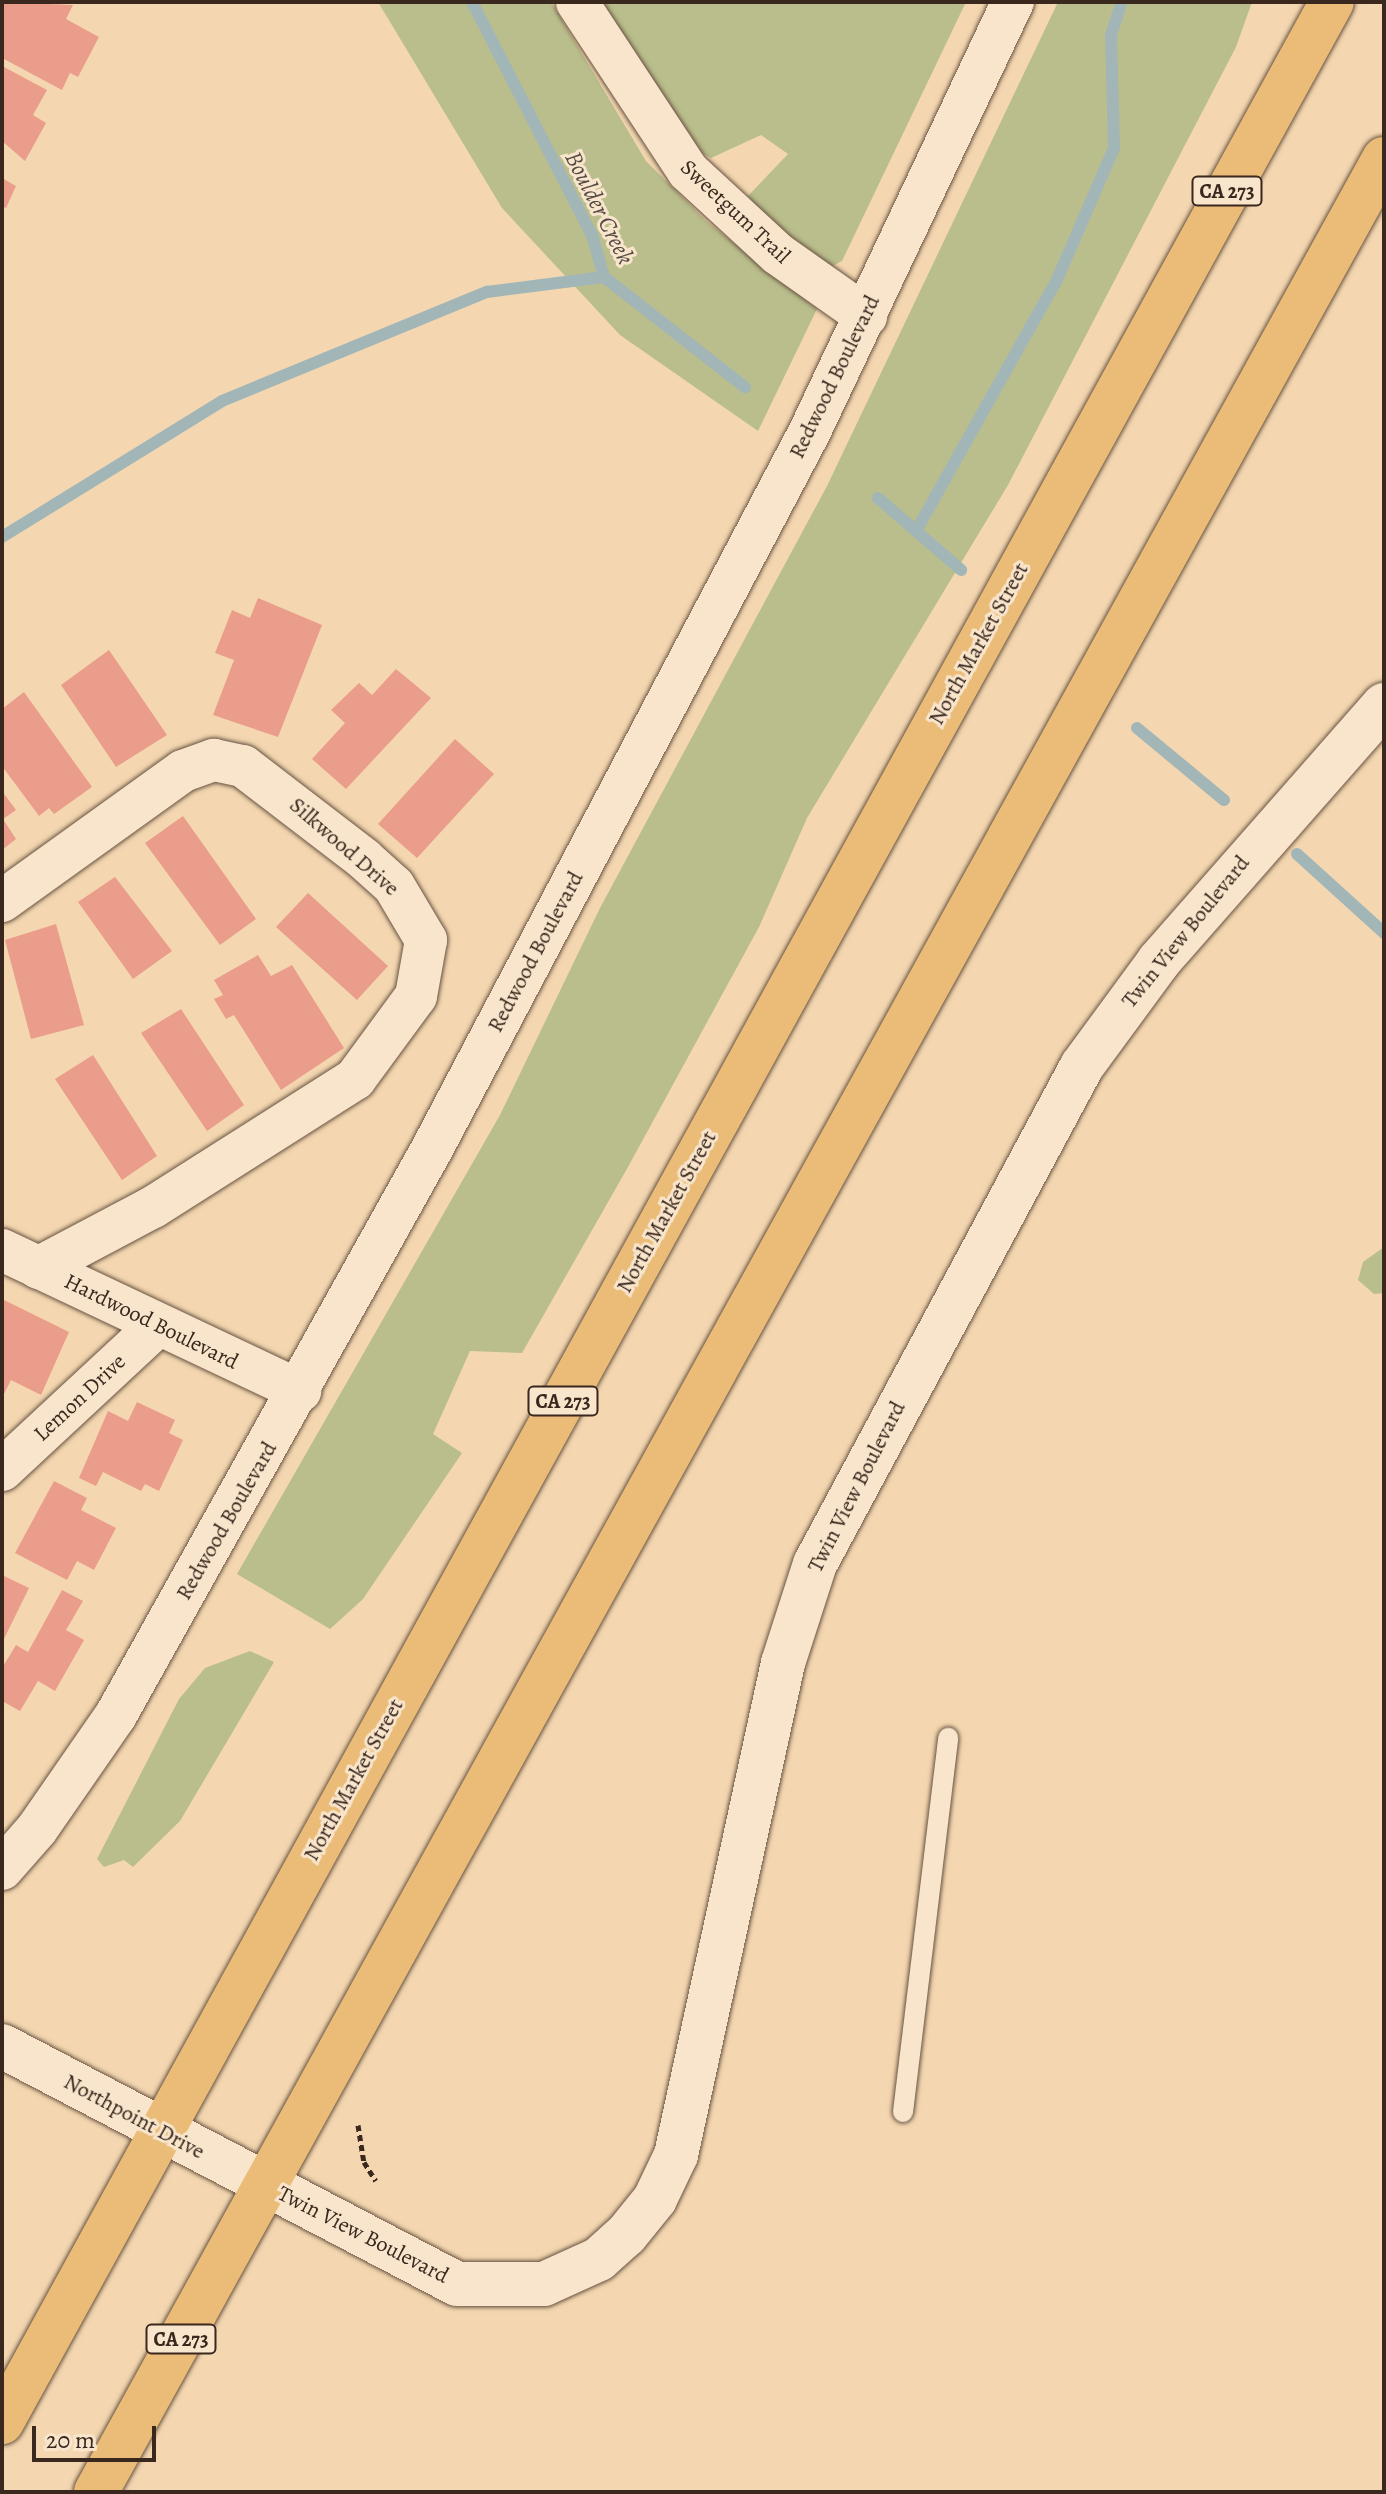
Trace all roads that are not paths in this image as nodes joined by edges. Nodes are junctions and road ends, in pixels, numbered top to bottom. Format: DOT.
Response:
graph roads {
  1 [pos="577,2"];
  2 [pos="1013,2"];
  3 [pos="1332,2"];
  4 [pos="1384,159"];
  5 [pos="866,316"];
  6 [pos="1384,705"];
  7 [pos="2,901"];
  8 [pos="20,1259"];
  9 [pos="157,1326"];
  10 [pos="300,1391"];
  11 [pos="2,1470"];
  12 [pos="948,1738"];
  13 [pos="2,1869"];
  14 [pos="2,2046"];
  15 [pos="903,2112"];
  16 [pos="159,2132"];
  17 [pos="267,2185"];
  18 [pos="2,2422"];
  19 [pos="96,2492"];
  1 -- 5 [label="street, Sweetgum Trail"];
  2 -- 5 [label="street, Redwood Boulevard"];
  3 -- 16 [label="main road, North Market Street / CA 273"];
  4 -- 17 [label="main road, CA 273"];
  5 -- 10 [label="street, Redwood Boulevard"];
  6 -- 17 [label="street, Twin View Boulevard"];
  7 -- 8 [label="street, Silkwood Drive"];
  8 -- 9 [label="street, Hardwood Boulevard"];
  9 -- 10 [label="street, Hardwood Boulevard"];
  9 -- 11 [label="street, Lemon Drive"];
  10 -- 13 [label="street, Redwood Boulevard"];
  12 -- 15 [label="lane"];
  14 -- 16 [label="street, Northpoint Drive"];
  16 -- 17 [label="street, Northpoint Drive"];
  16 -- 18 [label="main road, North Market Street / CA 273"];
  17 -- 19 [label="main road, CA 273"];
}
